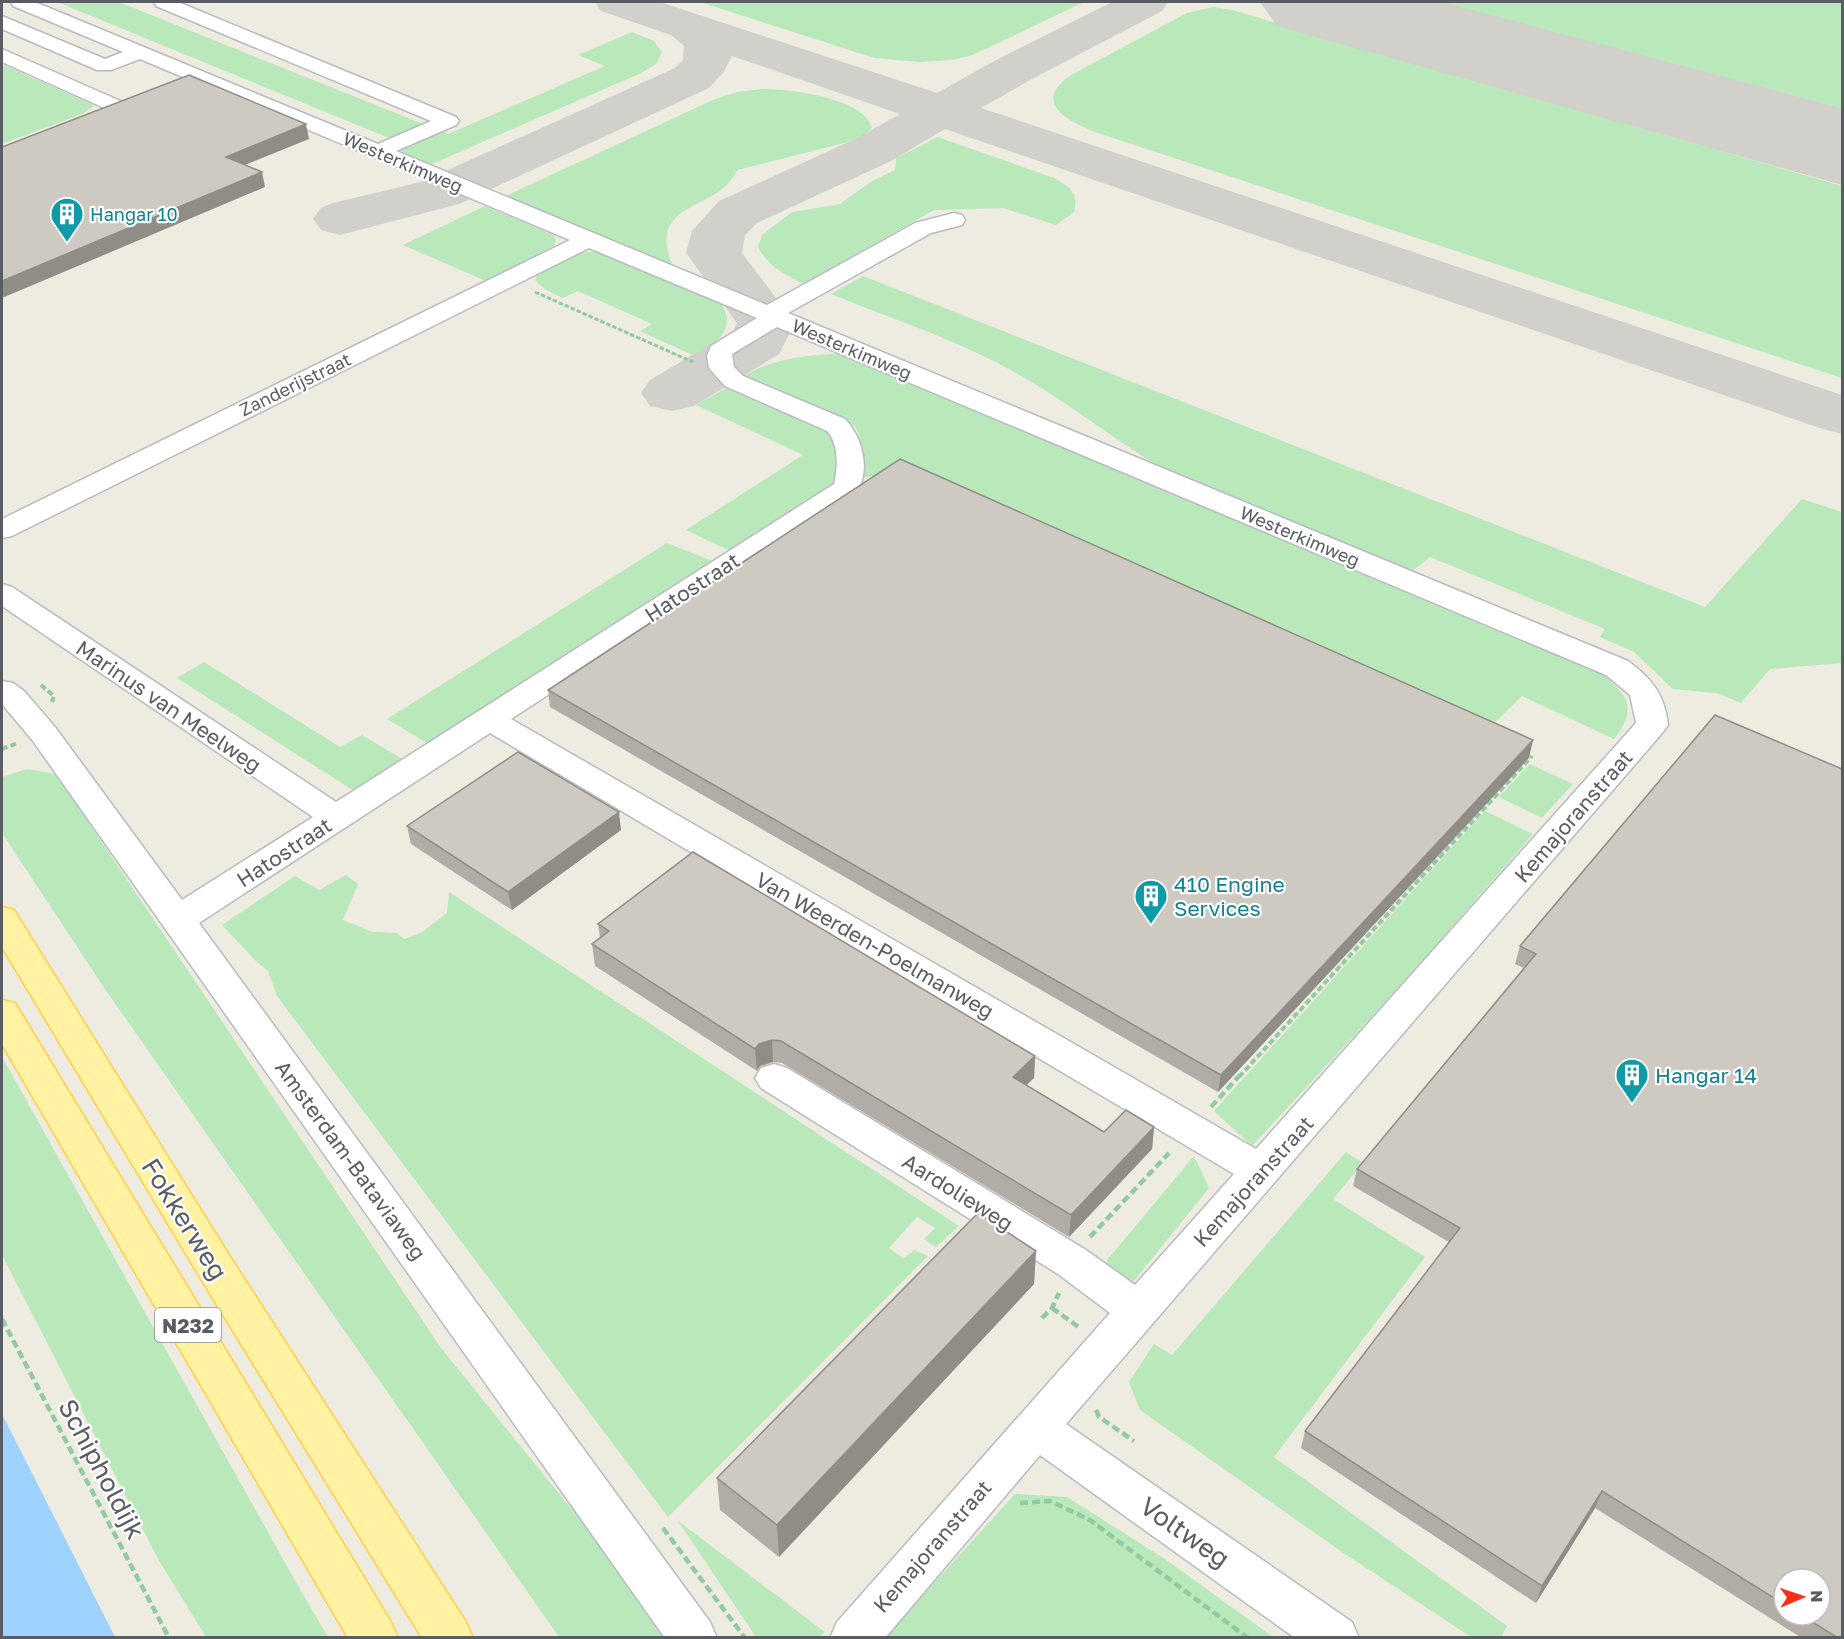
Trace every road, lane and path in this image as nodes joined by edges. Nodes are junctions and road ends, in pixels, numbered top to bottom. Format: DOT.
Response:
graph roads {
  1 [pos="20,2"];
  2 [pos="163,2"];
  3 [pos="2,22"];
  4 [pos="142,52"];
  5 [pos="2,55"];
  6 [pos="200,76"];
  7 [pos="169,88"];
  8 [pos="139,99"];
  9 [pos="118,107"];
  10 [pos="86,119"];
  11 [pos="378,151"];
  12 [pos="954,220"];
  13 [pos="589,239"];
  14 [pos="507,279"];
  15 [pos="773,316"];
  16 [pos="734,381"];
  17 [pos="2,530"];
  18 [pos="2,593"];
  19 [pos="2,690"];
  20 [pos="489,718"];
  21 [pos="1652,725"];
  22 [pos="1532,756"];
  23 [pos="337,818"];
  24 [pos="2,919"];
  25 [pos="179,919"];
  26 [pos="2,1013"];
  27 [pos="774,1078"];
  28 [pos="1208,1109"];
  29 [pos="1176,1146"];
  30 [pos="1262,1172"];
  31 [pos="1072,1262"];
  32 [pos="1138,1311"];
  33 [pos="1042,1318"];
  34 [pos="2,1319"];
  35 [pos="1035,1427"];
  36 [pos="1014,1503"];
  37 [pos="169,1638"];
  38 [pos="374,1638"];
  39 [pos="449,1638"];
  40 [pos="693,1638"];
  41 [pos="854,1638"];
  42 [pos="1248,1638"];
  43 [pos="1335,1638"];
  1 -- 4 [label="street, Westerkimweg"];
  2 -- 11 [label="street"];
  3 -- 4 [label="street"];
  4 -- 6 [label="street, Westerkimweg"];
  5 -- 9 [label="street"];
  6 -- 7 [label="street"];
  6 -- 11 [label="street, Westerkimweg"];
  8 -- 9 [label="street"];
  9 -- 10 [label="street"];
  11 -- 13 [label="street, Westerkimweg"];
  12 -- 15 [label="street"];
  13 -- 14 [label="street, Zanderijstraat"];
  13 -- 15 [label="street, Westerkimweg"];
  14 -- 16 [label="path"];
  14 -- 17 [label="street, Zanderijstraat"];
  15 -- 16 [label="street"];
  15 -- 21 [label="street, Westerkimweg"];
  16 -- 20 [label="street, Hatostraat"];
  18 -- 23 [label="street, Marinus van Meelweg"];
  19 -- 25 [label="street, Amsterdam-Bataviaweg"];
  20 -- 23 [label="street, Hatostraat"];
  20 -- 30 [label="street, Van Weerden-Poelmanweg"];
  21 -- 30 [label="street, Kemajoranstraat"];
  22 -- 28 [label="path"];
  23 -- 25 [label="street, Hatostraat"];
  24 -- 39 [label="main road, Fokkerweg / N232"];
  25 -- 40 [label="street, Amsterdam-Bataviaweg"];
  26 -- 38 [label="main road, N232"];
  27 -- 31 [label="street, Aardolieweg"];
  29 -- 31 [label="path"];
  30 -- 32 [label="street, Kemajoranstraat"];
  31 -- 32 [label="street, Aardolieweg"];
  31 -- 33 [label="path"];
  32 -- 35 [label="street, Kemajoranstraat"];
  34 -- 37 [label="path, Schipholdijk"];
  35 -- 41 [label="street, Kemajoranstraat"];
  35 -- 43 [label="street, Voltweg"];
  36 -- 42 [label="path"];
}
